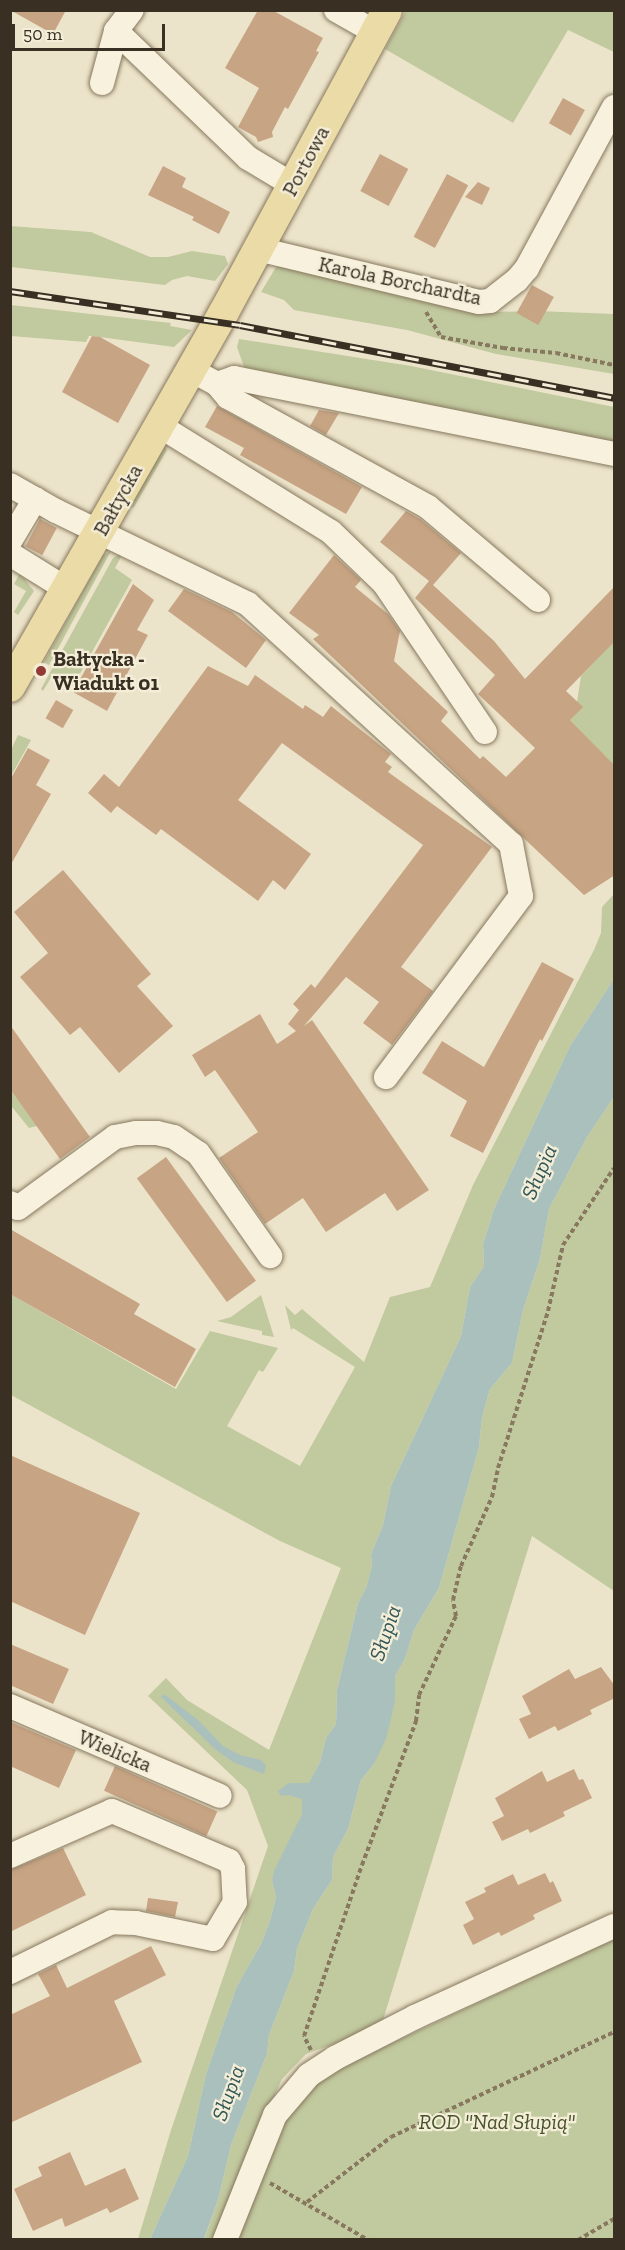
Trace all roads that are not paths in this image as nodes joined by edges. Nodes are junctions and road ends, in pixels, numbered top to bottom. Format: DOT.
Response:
graph roads {
  1 [pos="132,10"];
  2 [pos="336,10"];
  3 [pos="381,21"];
  4 [pos="116,32"];
  5 [pos="102,83"];
  6 [pos="615,107"];
  7 [pos="293,185"];
  8 [pos="258,249"];
  9 [pos="224,312"];
  10 [pos="191,370"];
  11 [pos="217,384"];
  12 [pos="160,426"];
  13 [pos="615,454"];
  14 [pos="10,485"];
  15 [pos="35,499"];
  16 [pos="100,532"];
  17 [pos="10,541"];
  18 [pos="10,554"];
  19 [pos="68,590"];
  20 [pos="538,600"];
  21 [pos="10,687"];
  22 [pos="485,732"];
  23 [pos="386,1077"];
  24 [pos="10,1203"];
  25 [pos="270,1256"];
  26 [pos="10,1706"];
  27 [pos="220,1796"];
  28 [pos="10,1856"];
  29 [pos="615,1926"];
  30 [pos="10,1972"];
  31 [pos="225,2240"];
  1 -- 4 [label="street"];
  2 -- 3 [label="street"];
  3 -- 7 [label="main road, Portowa"];
  4 -- 5 [label="street"];
  4 -- 7 [label="street"];
  6 -- 8 [label="street, Karola Borchardta"];
  7 -- 8 [label="main road, Portowa"];
  8 -- 9 [label="main road, Portowa"];
  9 -- 10 [label="main road, Bałtycka"];
  10 -- 11 [label="street"];
  10 -- 12 [label="main road, Bałtycka"];
  11 -- 13 [label="street"];
  11 -- 20 [label="street"];
  12 -- 16 [label="main road, Bałtycka"];
  12 -- 22 [label="street"];
  14 -- 15 [label="street"];
  15 -- 16 [label="street"];
  15 -- 17 [label="street"];
  16 -- 19 [label="main road, Bałtycka"];
  16 -- 23 [label="street"];
  18 -- 19 [label="street"];
  19 -- 21 [label="main road, Bałtycka"];
  24 -- 25 [label="street"];
  26 -- 27 [label="street, Wielicka"];
  28 -- 30 [label="street"];
  29 -- 31 [label="street"];
}
